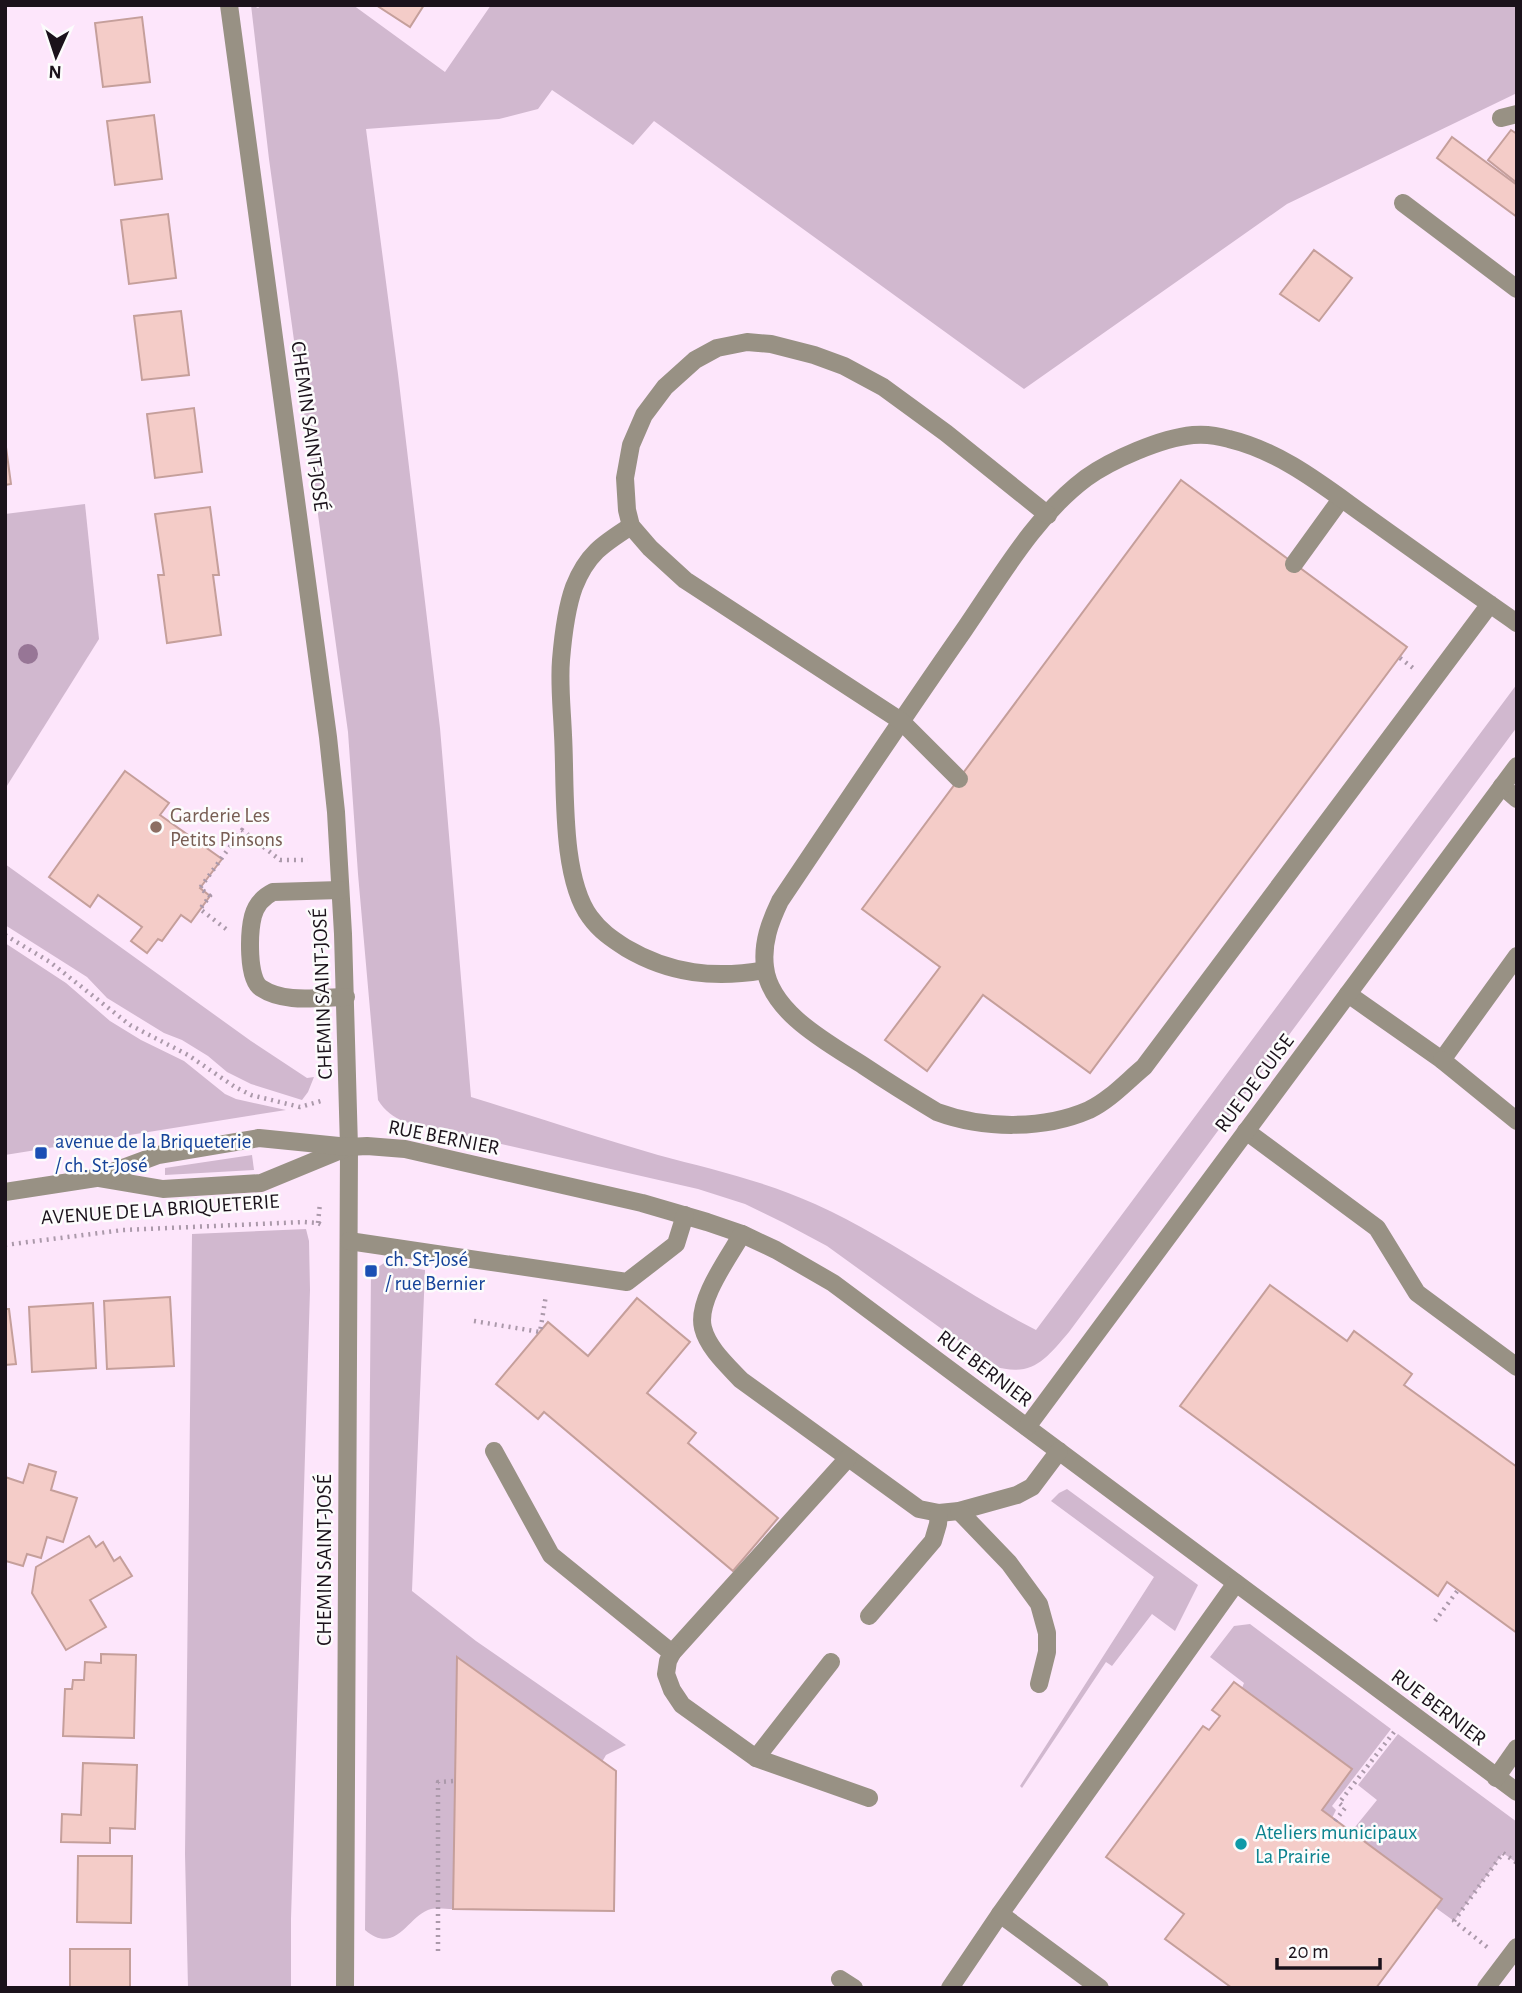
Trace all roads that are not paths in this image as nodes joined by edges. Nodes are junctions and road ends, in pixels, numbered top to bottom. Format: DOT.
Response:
graph roads {
  1 [pos="229,5"];
  2 [pos="1402,204"];
  3 [pos="1517,289"];
  4 [pos="1341,499"];
  5 [pos="1048,515"];
  6 [pos="631,526"];
  7 [pos="1294,564"];
  8 [pos="1490,604"];
  9 [pos="1517,623"];
  10 [pos="901,721"];
  11 [pos="1517,766"];
  12 [pos="959,779"];
  13 [pos="1502,786"];
  14 [pos="1517,799"];
  15 [pos="340,890"];
  16 [pos="1517,956"];
  17 [pos="765,970"];
  18 [pos="1348,994"];
  19 [pos="346,997"];
  20 [pos="1442,1060"];
  21 [pos="1517,1121"];
  22 [pos="1246,1131"];
  23 [pos="349,1147"];
  24 [pos="96,1178"];
  25 [pos="5,1192"];
  26 [pos="685,1215"];
  27 [pos="742,1234"];
  28 [pos="349,1241"];
  29 [pos="1517,1367"];
  30 [pos="1027,1427"];
  31 [pos="495,1451"];
  32 [pos="1059,1451"];
  33 [pos="848,1458"];
  34 [pos="959,1511"];
  35 [pos="939,1513"];
  36 [pos="1236,1583"];
  37 [pos="869,1616"];
  38 [pos="672,1653"];
  39 [pos="831,1662"];
  40 [pos="1039,1684"];
  41 [pos="1517,1748"];
  42 [pos="756,1758"];
  43 [pos="1496,1778"];
  44 [pos="1517,1793"];
  45 [pos="869,1798"];
  46 [pos="1000,1914"];
  47 [pos="1517,1947"];
  48 [pos="345,1988"];
  49 [pos="950,1988"];
  50 [pos="1100,1988"];
  51 [pos="1486,1988"];
  1 -- 15 [label="street, CHEMIN SAINT-JOSÉ"];
  2 -- 3 [label="street"];
  4 -- 5 [label="street"];
  4 -- 7 [label="street"];
  4 -- 8 [label="street"];
  5 -- 6 [label="street"];
  5 -- 10 [label="street"];
  6 -- 10 [label="street"];
  6 -- 17 [label="street"];
  8 -- 9 [label="street"];
  8 -- 17 [label="street"];
  10 -- 12 [label="street"];
  10 -- 17 [label="street"];
  11 -- 13 [label="street, RUE DE GUISE"];
  13 -- 14 [label="street"];
  13 -- 18 [label="street, RUE DE GUISE"];
  15 -- 19 [label="street, CHEMIN SAINT-JOSÉ"];
  15 -- 19 [label="street"];
  16 -- 20 [label="street"];
  18 -- 20 [label="street"];
  18 -- 22 [label="street, RUE DE GUISE"];
  19 -- 23 [label="street, CHEMIN SAINT-JOSÉ"];
  20 -- 21 [label="street"];
  22 -- 29 [label="street"];
  22 -- 30 [label="street, RUE DE GUISE"];
  23 -- 24 [label="street, AVENUE DE LA BRIQUETERIE"];
  23 -- 24 [label="street, AVENUE DE LA BRIQUETERIE"];
  23 -- 26 [label="street, RUE BERNIER"];
  23 -- 28 [label="street, CHEMIN SAINT-JOSÉ"];
  24 -- 25 [label="street, AVENUE DE LA BRIQUETERIE"];
  26 -- 27 [label="street, RUE BERNIER"];
  26 -- 28 [label="street"];
  27 -- 30 [label="street, RUE BERNIER"];
  27 -- 33 [label="street"];
  28 -- 48 [label="street, CHEMIN SAINT-JOSÉ"];
  30 -- 32 [label="street, RUE BERNIER"];
  31 -- 38 [label="street"];
  32 -- 34 [label="street"];
  32 -- 36 [label="street, RUE BERNIER"];
  33 -- 35 [label="street"];
  33 -- 38 [label="street"];
  34 -- 35 [label="street"];
  34 -- 40 [label="street"];
  35 -- 37 [label="street"];
  36 -- 43 [label="street, RUE BERNIER"];
  36 -- 46 [label="street"];
  38 -- 42 [label="street"];
  39 -- 42 [label="street"];
  41 -- 43 [label="street"];
  42 -- 45 [label="street"];
  43 -- 44 [label="street, RUE BERNIER"];
  46 -- 49 [label="street"];
  46 -- 50 [label="street"];
  47 -- 51 [label="street"];
}
